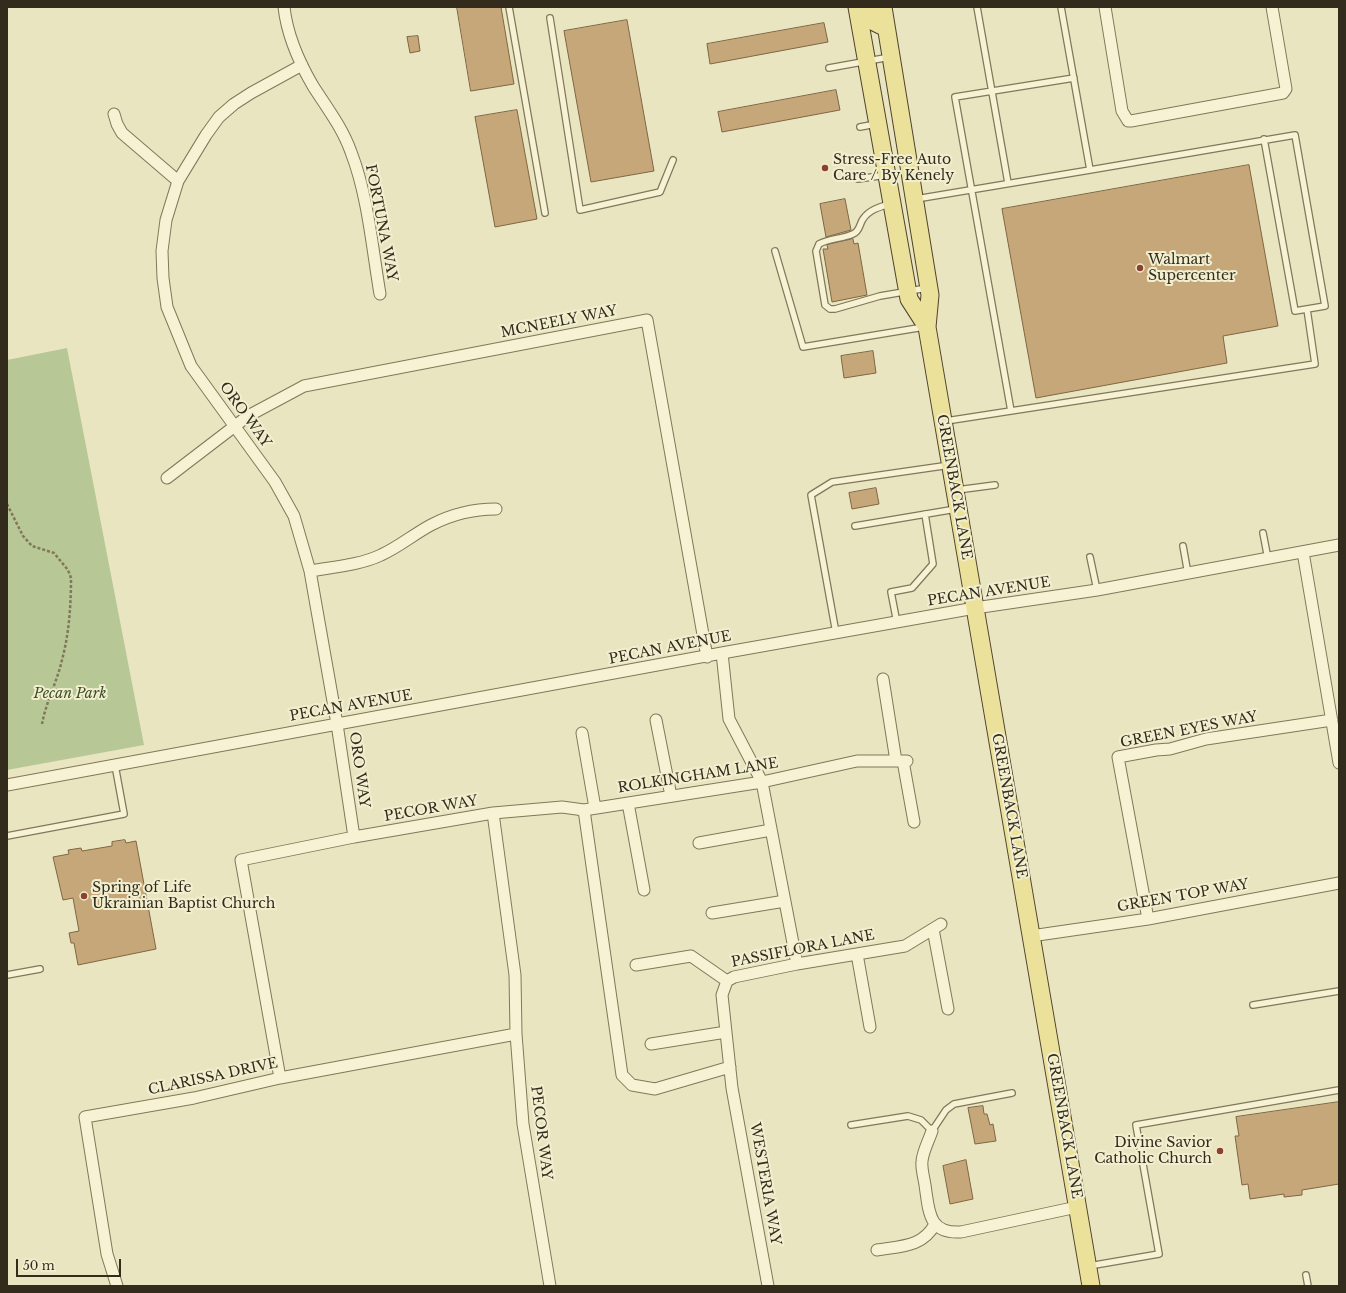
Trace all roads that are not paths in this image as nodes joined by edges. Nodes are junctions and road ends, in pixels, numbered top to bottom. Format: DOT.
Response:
graph roads {
  1 [pos="284,7"];
  2 [pos="509,7"];
  3 [pos="857,7"];
  4 [pos="870,7"];
  5 [pos="883,7"];
  6 [pos="977,7"];
  7 [pos="1061,7"];
  8 [pos="1105,7"];
  9 [pos="1272,7"];
  10 [pos="550,18"];
  11 [pos="886,28"];
  12 [pos="891,56"];
  13 [pos="868,61"];
  14 [pos="302,65"];
  15 [pos="829,68"];
  16 [pos="1074,78"];
  17 [pos="992,92"];
  18 [pos="114,114"];
  19 [pos="878,124"];
  20 [pos="860,127"];
  21 [pos="1264,139"];
  22 [pos="673,160"];
  23 [pos="886,168"];
  24 [pos="1090,170"];
  25 [pos="858,179"];
  26 [pos="178,181"];
  27 [pos="1008,183"];
  28 [pos="971,189"];
  29 [pos="914,199"];
  30 [pos="892,203"];
  31 [pos="545,213"];
  32 [pos="775,251"];
  33 [pos="923,256"];
  34 [pos="929,288"];
  35 [pos="908,291"];
  36 [pos="380,294"];
  37 [pos="1307,309"];
  38 [pos="927,327"];
  39 [pos="1011,410"];
  40 [pos="943,421"];
  41 [pos="235,428"];
  42 [pos="951,465"];
  43 [pos="167,478"];
  44 [pos="995,485"];
  45 [pos="955,490"];
  46 [pos="958,508"];
  47 [pos="496,509"];
  48 [pos="925,514"];
  49 [pos="855,526"];
  50 [pos="1263,533"];
  51 [pos="1339,545"];
  52 [pos="1183,546"];
  53 [pos="1303,552"];
  54 [pos="1090,557"];
  55 [pos="1268,559"];
  56 [pos="310,571"];
  57 [pos="1188,574"];
  58 [pos="1097,590"];
  59 [pos="975,608"];
  60 [pos="897,623"];
  61 [pos="836,633"];
  62 [pos="722,653"];
  63 [pos="707,657"];
  64 [pos="883,679"];
  65 [pos="656,720"];
  66 [pos="1332,720"];
  67 [pos="337,724"];
  68 [pos="582,733"];
  69 [pos="902,761"];
  70 [pos="1339,763"];
  71 [pos="115,765"];
  72 [pos="762,782"];
  73 [pos="7,785"];
  74 [pos="671,796"];
  75 [pos="628,803"];
  76 [pos="590,809"];
  77 [pos="493,813"];
  78 [pos="914,822"];
  79 [pos="771,830"];
  80 [pos="7,836"];
  81 [pos="354,837"];
  82 [pos="699,843"];
  83 [pos="1339,883"];
  84 [pos="644,890"];
  85 [pos="785,901"];
  86 [pos="712,913"];
  87 [pos="1148,918"];
  88 [pos="1031,936"];
  89 [pos="857,954"];
  90 [pos="797,964"];
  91 [pos="636,966"];
  92 [pos="40,969"];
  93 [pos="7,976"];
  94 [pos="727,981"];
  95 [pos="1339,990"];
  96 [pos="1253,1005"];
  97 [pos="948,1009"];
  98 [pos="870,1027"];
  99 [pos="726,1032"];
  100 [pos="516,1034"];
  101 [pos="651,1044"];
  102 [pos="730,1066"];
  103 [pos="280,1078"];
  104 [pos="732,1088"];
  105 [pos="1339,1090"];
  106 [pos="1012,1093"];
  107 [pos="851,1125"];
  108 [pos="932,1131"];
  109 [pos="1077,1207"];
  110 [pos="935,1224"];
  111 [pos="877,1250"];
  112 [pos="1088,1266"];
  113 [pos="1306,1275"];
  114 [pos="117,1286"];
  115 [pos="550,1286"];
  116 [pos="768,1286"];
  117 [pos="1091,1286"];
  118 [pos="1308,1286"];
  1 -- 14 [label="street, FORTUNA WAY"];
  2 -- 31 [label="lane"];
  3 -- 13 [label="main road, GREENBACK LANE"];
  4 -- 11 [label="main road"];
  5 -- 11 [label="main road, GREENBACK LANE"];
  6 -- 17 [label="lane"];
  7 -- 16 [label="lane"];
  8 -- 9 [label="street"];
  10 -- 22 [label="lane"];
  11 -- 12 [label="main road, GREENBACK LANE"];
  12 -- 13 [label="lane"];
  12 -- 29 [label="main road, GREENBACK LANE"];
  13 -- 15 [label="lane"];
  13 -- 19 [label="main road, GREENBACK LANE"];
  14 -- 26 [label="street, ORO WAY"];
  14 -- 36 [label="street, FORTUNA WAY"];
  16 -- 17 [label="lane"];
  16 -- 24 [label="lane"];
  17 -- 27 [label="lane"];
  17 -- 28 [label="lane"];
  18 -- 26 [label="street"];
  19 -- 20 [label="lane"];
  19 -- 23 [label="main road, GREENBACK LANE"];
  21 -- 24 [label="lane"];
  21 -- 37 [label="lane"];
  21 -- 37 [label="lane"];
  23 -- 25 [label="lane"];
  23 -- 29 [label="main road"];
  23 -- 30 [label="main road, GREENBACK LANE"];
  24 -- 27 [label="lane"];
  26 -- 41 [label="street, ORO WAY"];
  27 -- 28 [label="lane"];
  28 -- 29 [label="lane"];
  28 -- 39 [label="lane"];
  29 -- 33 [label="main road, GREENBACK LANE"];
  30 -- 33 [label="main road"];
  30 -- 35 [label="main road, GREENBACK LANE"];
  30 -- 35 [label="lane"];
  32 -- 38 [label="lane"];
  33 -- 34 [label="main road, GREENBACK LANE"];
  34 -- 35 [label="lane"];
  34 -- 38 [label="main road, GREENBACK LANE"];
  35 -- 38 [label="main road, GREENBACK LANE"];
  37 -- 39 [label="lane"];
  38 -- 40 [label="main road, GREENBACK LANE"];
  39 -- 40 [label="lane"];
  40 -- 42 [label="main road, GREENBACK LANE"];
  41 -- 43 [label="street, MCNEELY WAY"];
  41 -- 56 [label="street, ORO WAY"];
  41 -- 63 [label="street, MCNEELY WAY"];
  42 -- 45 [label="main road, GREENBACK LANE"];
  42 -- 61 [label="lane"];
  44 -- 45 [label="lane"];
  45 -- 46 [label="main road, GREENBACK LANE"];
  46 -- 48 [label="lane"];
  46 -- 59 [label="main road, GREENBACK LANE"];
  47 -- 56 [label="street"];
  48 -- 49 [label="lane"];
  48 -- 60 [label="lane"];
  50 -- 55 [label="lane"];
  51 -- 53 [label="street, PECAN AVENUE"];
  52 -- 57 [label="lane"];
  53 -- 55 [label="street, PECAN AVENUE"];
  53 -- 66 [label="street"];
  54 -- 58 [label="lane"];
  55 -- 57 [label="street, PECAN AVENUE"];
  56 -- 67 [label="street, ORO WAY"];
  57 -- 58 [label="street, PECAN AVENUE"];
  58 -- 59 [label="street, PECAN AVENUE"];
  59 -- 60 [label="street, PECAN AVENUE"];
  59 -- 88 [label="main road, GREENBACK LANE"];
  60 -- 61 [label="street, PECAN AVENUE"];
  61 -- 62 [label="street, PECAN AVENUE"];
  62 -- 63 [label="street, PECAN AVENUE"];
  62 -- 72 [label="street"];
  63 -- 67 [label="street, PECAN AVENUE"];
  64 -- 69 [label="street"];
  65 -- 74 [label="street"];
  66 -- 70 [label="street"];
  66 -- 87 [label="street, GREEN EYES WAY"];
  67 -- 71 [label="street, PECAN AVENUE"];
  67 -- 81 [label="street, ORO WAY"];
  68 -- 76 [label="street"];
  69 -- 72 [label="street, ROLKINGHAM LANE"];
  69 -- 78 [label="street"];
  71 -- 73 [label="street, PECAN AVENUE"];
  71 -- 80 [label="lane"];
  72 -- 74 [label="street, ROLKINGHAM LANE"];
  72 -- 79 [label="street"];
  74 -- 75 [label="street, ROLKINGHAM LANE"];
  75 -- 76 [label="street, ROLKINGHAM LANE"];
  75 -- 84 [label="street"];
  76 -- 77 [label="street, ROLKINGHAM LANE"];
  76 -- 102 [label="street"];
  77 -- 81 [label="street, PECOR WAY"];
  77 -- 100 [label="street, PECOR WAY"];
  79 -- 82 [label="street"];
  79 -- 85 [label="street"];
  81 -- 103 [label="street, PECOR WAY"];
  83 -- 87 [label="street, GREEN TOP WAY"];
  85 -- 86 [label="street"];
  85 -- 90 [label="street"];
  87 -- 88 [label="street, GREEN TOP WAY"];
  88 -- 109 [label="main road, GREENBACK LANE"];
  89 -- 90 [label="street, PASSIFLORA LANE"];
  89 -- 97 [label="street, PASSIFLORA LANE"];
  89 -- 98 [label="street"];
  90 -- 94 [label="street, PASSIFLORA LANE"];
  91 -- 94 [label="street"];
  92 -- 93 [label="lane"];
  94 -- 99 [label="street, PASSIFLORA LANE"];
  95 -- 96 [label="lane"];
  99 -- 101 [label="street"];
  99 -- 102 [label="street, PASSIFLORA LANE"];
  100 -- 103 [label="street, CLARISSA DRIVE"];
  100 -- 115 [label="street, PECOR WAY"];
  102 -- 104 [label="street, PASSIFLORA LANE"];
  103 -- 114 [label="street, CLARISSA DRIVE"];
  104 -- 116 [label="street, WESTERIA WAY"];
  105 -- 112 [label="lane"];
  106 -- 108 [label="lane"];
  107 -- 108 [label="lane"];
  108 -- 110 [label="street"];
  109 -- 110 [label="street"];
  109 -- 112 [label="main road, GREENBACK LANE"];
  110 -- 111 [label="street"];
  112 -- 117 [label="main road, GREENBACK LANE"];
  113 -- 118 [label="lane"];
}
